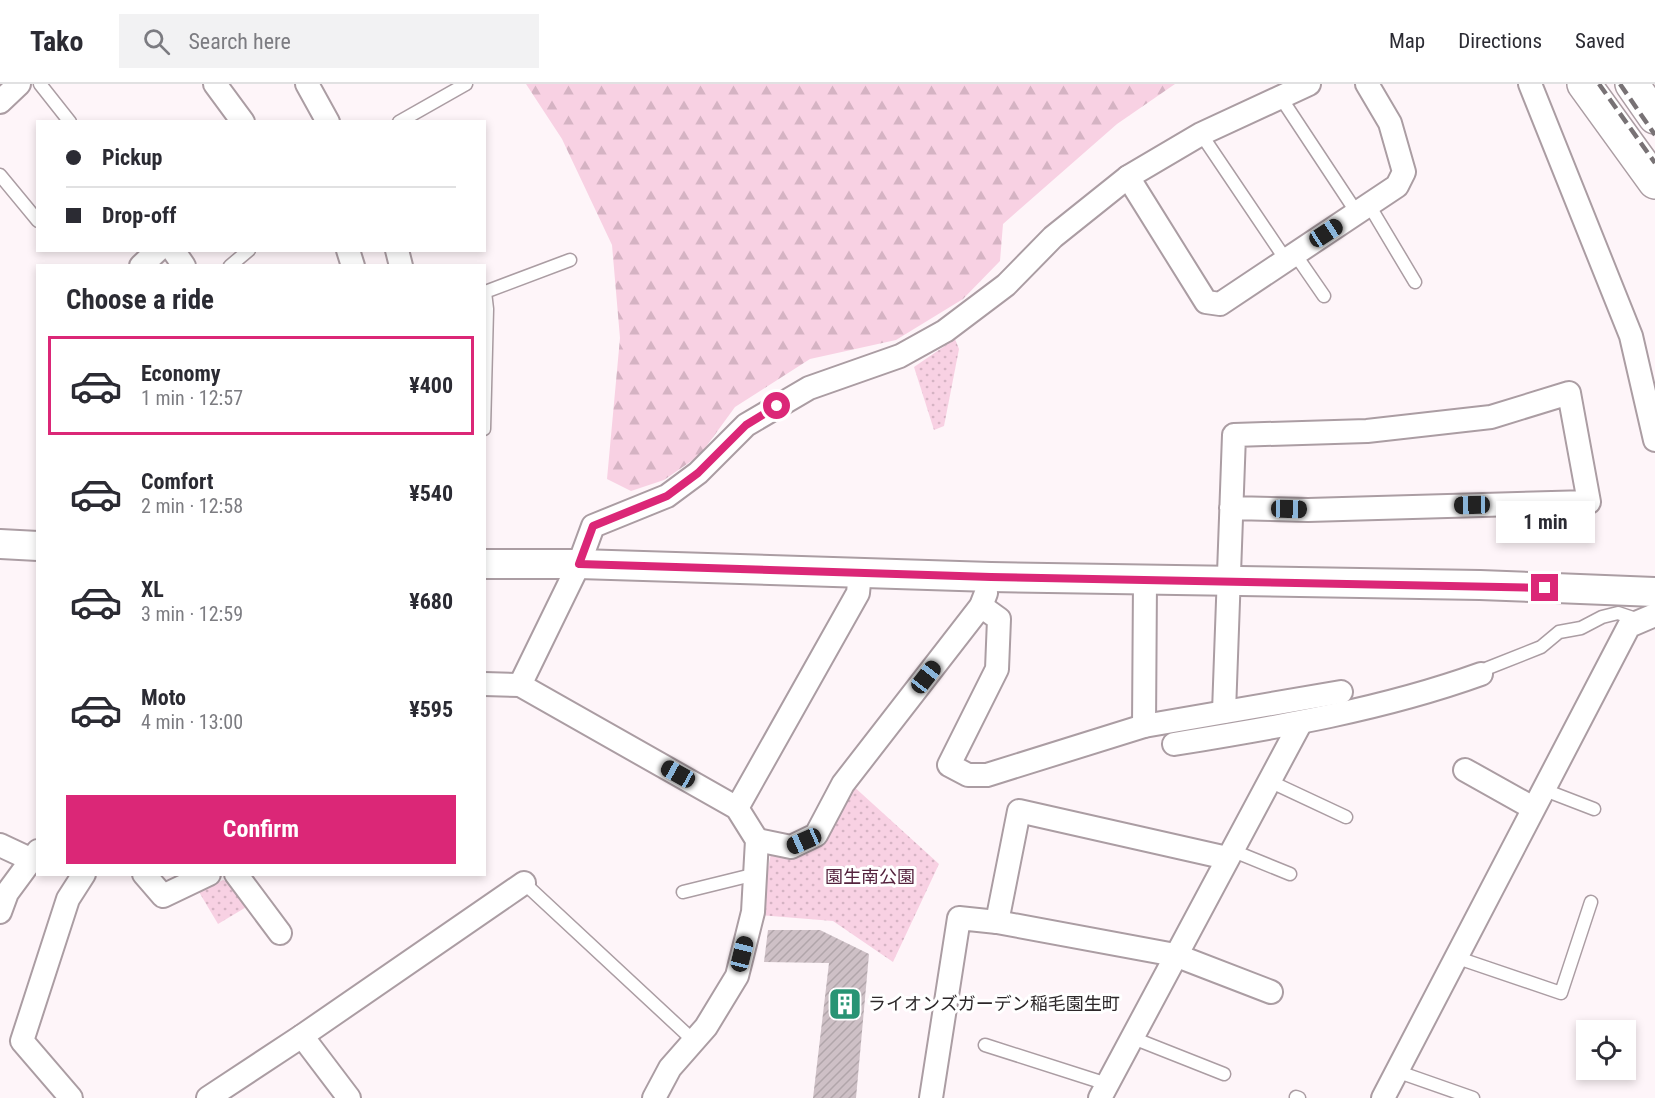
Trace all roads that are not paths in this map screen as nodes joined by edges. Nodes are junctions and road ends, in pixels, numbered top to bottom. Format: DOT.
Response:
graph roads {
  1 [pos="19,84"];
  2 [pos="40,84"];
  3 [pos="215,84"];
  4 [pos="308,84"];
  5 [pos="466,84"];
  6 [pos="1309,84"];
  7 [pos="1367,84"];
  8 [pos="1530,84"];
  9 [pos="1584,84"];
  10 [pos="1632,84"];
  11 [pos="1281,98"];
  12 [pos="0,102"];
  13 [pos="1655,117"];
  14 [pos="68,120"];
  15 [pos="242,120"];
  16 [pos="327,120"];
  17 [pos="403,120"];
  18 [pos="1201,134"];
  19 [pos="0,175"];
  20 [pos="1128,177"];
  21 [pos="1655,183"];
  22 [pos="1363,209"];
  23 [pos="36,219"];
  24 [pos="156,252"];
  25 [pos="247,252"];
  26 [pos="1290,257"];
  27 [pos="570,260"];
  28 [pos="143,264"];
  29 [pos="232,264"];
  30 [pos="1415,282"];
  31 [pos="486,292"];
  32 [pos="1324,296"];
  33 [pos="1655,440"];
  34 [pos="1231,508"];
  35 [pos="0,544"];
  36 [pos="36,546"];
  37 [pos="486,564"];
  38 [pos="579,564"];
  39 [pos="860,572"];
  40 [pos="991,577"];
  41 [pos="1145,580"];
  42 [pos="1229,580"];
  43 [pos="1655,592"];
  44 [pos="981,606"];
  45 [pos="1647,618"];
  46 [pos="1481,674"];
  47 [pos="486,684"];
  48 [pos="520,685"];
  49 [pos="1341,692"];
  50 [pos="1224,712"];
  51 [pos="1300,724"];
  52 [pos="1144,726"];
  53 [pos="1174,744"];
  54 [pos="1465,770"];
  55 [pos="1269,781"];
  56 [pos="1538,799"];
  57 [pos="737,808"];
  58 [pos="1594,809"];
  59 [pos="1346,817"];
  60 [pos="757,840"];
  61 [pos="0,845"];
  62 [pos="1229,854"];
  63 [pos="35,855"];
  64 [pos="756,874"];
  65 [pos="1290,874"];
  66 [pos="83,876"];
  67 [pos="146,876"];
  68 [pos="205,876"];
  69 [pos="237,876"];
  70 [pos="524,883"];
  71 [pos="683,892"];
  72 [pos="1591,902"];
  73 [pos="0,912"];
  74 [pos="997,922"];
  75 [pos="280,933"];
  76 [pos="1175,955"];
  77 [pos="1455,957"];
  78 [pos="1271,992"];
  79 [pos="302,1036"];
  80 [pos="1133,1038"];
  81 [pos="694,1041"];
  82 [pos="985,1045"];
  83 [pos="1396,1071"];
  84 [pos="1224,1074"];
  85 [pos="1103,1091"];
  86 [pos="72,1098"];
  87 [pos="208,1098"];
  88 [pos="349,1098"];
  89 [pos="654,1098"];
  90 [pos="931,1098"];
  91 [pos="1383,1098"];
  92 [pos="1473,1098"];
  1 -- 12 [label="street"];
  2 -- 14 [label="lane"];
  3 -- 15 [label="street"];
  4 -- 16 [label="street"];
  5 -- 17 [label="lane"];
  6 -- 11 [label="street"];
  7 -- 22 [label="street"];
  8 -- 33 [label="street"];
  9 -- 21 [label="highway"];
  10 -- 13 [label="highway"];
  11 -- 18 [label="street"];
  11 -- 22 [label="lane"];
  18 -- 20 [label="street"];
  18 -- 26 [label="lane"];
  19 -- 23 [label="lane"];
  20 -- 26 [label="street"];
  20 -- 38 [label="street"];
  22 -- 26 [label="street"];
  22 -- 30 [label="lane"];
  24 -- 28 [label="street"];
  25 -- 29 [label="lane"];
  26 -- 32 [label="lane"];
  27 -- 31 [label="lane"];
  34 -- 34 [label="street"];
  34 -- 42 [label="street"];
  35 -- 36 [label="street"];
  37 -- 38 [label="street"];
  38 -- 39 [label="street"];
  38 -- 48 [label="street"];
  39 -- 40 [label="street"];
  39 -- 57 [label="street"];
  40 -- 41 [label="street"];
  40 -- 44 [label="street"];
  41 -- 42 [label="street"];
  41 -- 52 [label="street"];
  42 -- 43 [label="street"];
  42 -- 50 [label="street"];
  44 -- 52 [label="street"];
  44 -- 60 [label="street"];
  45 -- 46 [label="lane"];
  45 -- 56 [label="street"];
  46 -- 51 [label="street"];
  47 -- 48 [label="street"];
  48 -- 57 [label="street"];
  49 -- 50 [label="street"];
  50 -- 52 [label="street"];
  51 -- 53 [label="street"];
  51 -- 55 [label="street"];
  54 -- 56 [label="street"];
  55 -- 59 [label="lane"];
  55 -- 62 [label="street"];
  56 -- 58 [label="lane"];
  56 -- 77 [label="street"];
  57 -- 60 [label="street"];
  60 -- 64 [label="street"];
  61 -- 63 [label="street"];
  62 -- 65 [label="lane"];
  62 -- 74 [label="street"];
  62 -- 76 [label="street"];
  63 -- 73 [label="street"];
  64 -- 71 [label="lane"];
  64 -- 81 [label="street"];
  66 -- 86 [label="street"];
  67 -- 68 [label="street"];
  69 -- 75 [label="street"];
  70 -- 79 [label="street"];
  70 -- 81 [label="lane"];
  72 -- 77 [label="lane"];
  74 -- 76 [label="street"];
  74 -- 90 [label="street"];
  76 -- 78 [label="street"];
  76 -- 80 [label="street"];
  77 -- 83 [label="street"];
  79 -- 87 [label="street"];
  79 -- 88 [label="street"];
  80 -- 84 [label="lane"];
  80 -- 85 [label="street"];
  81 -- 89 [label="street"];
  82 -- 85 [label="lane"];
  83 -- 91 [label="street"];
  83 -- 92 [label="lane"];
}
